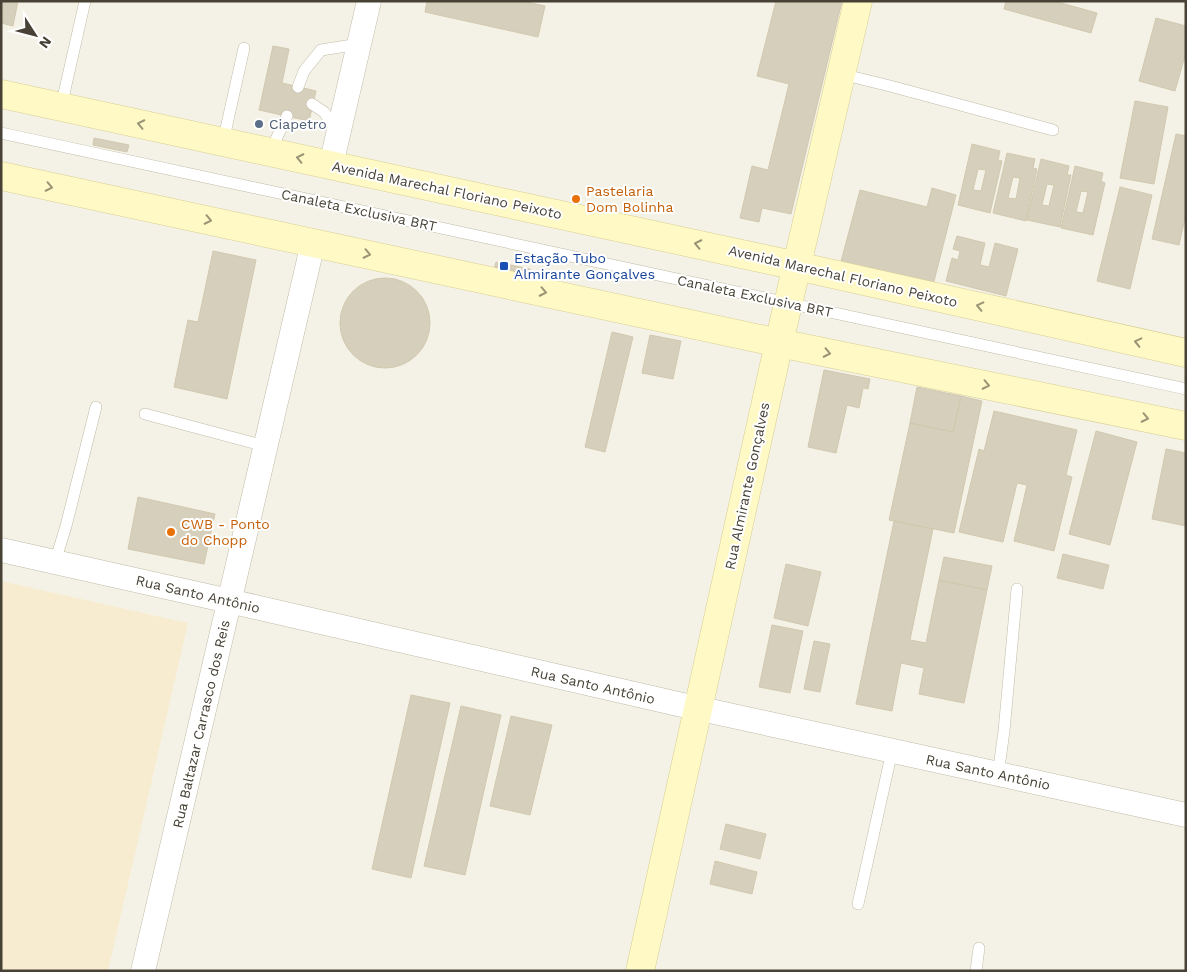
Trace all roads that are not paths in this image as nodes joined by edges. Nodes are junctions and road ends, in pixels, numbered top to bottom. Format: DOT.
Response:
graph roads {
  1 [pos="85,1"];
  2 [pos="369,1"];
  3 [pos="858,1"];
  4 [pos="359,44"];
  5 [pos="244,48"];
  6 [pos="841,74"];
  7 [pos="298,87"];
  8 [pos="1,94"];
  9 [pos="312,104"];
  10 [pos="61,106"];
  11 [pos="287,116"];
  12 [pos="1053,130"];
  13 [pos="1,132"];
  14 [pos="338,133"];
  15 [pos="223,142"];
  16 [pos="270,152"];
  17 [pos="331,165"];
  18 [pos="1,176"];
  19 [pos="313,243"];
  20 [pos="798,266"];
  21 [pos="788,303"];
  22 [pos="779,343"];
  23 [pos="1186,353"];
  24 [pos="1186,389"];
  25 [pos="96,407"];
  26 [pos="145,414"];
  27 [pos="1186,426"];
  28 [pos="266,446"];
  29 [pos="1,550"];
  30 [pos="55,562"];
  31 [pos="1017,589"];
  32 [pos="229,601"];
  33 [pos="698,708"];
  34 [pos="892,751"];
  35 [pos="998,775"];
  36 [pos="1186,816"];
  37 [pos="858,904"];
  38 [pos="979,948"];
  39 [pos="143,971"];
  40 [pos="640,971"];
  41 [pos="976,971"];
  1 -- 10 [label="lane"];
  2 -- 4 [label="street"];
  3 -- 6 [label="street, Rua Almirante Gonçalves"];
  4 -- 7 [label="lane"];
  4 -- 14 [label="street"];
  5 -- 15 [label="lane"];
  6 -- 12 [label="lane"];
  6 -- 20 [label="street, Rua Almirante Gonçalves"];
  8 -- 10 [label="street, Avenida Marechal Floriano Peixoto"];
  9 -- 14 [label="lane"];
  15 -- 10 [label="street, Avenida Marechal Floriano Peixoto, one-way"];
  11 -- 16 [label="lane"];
  13 -- 21 [label="lane, Canaleta Exclusiva BRT"];
  14 -- 17 [label="street"];
  15 -- 16 [label="street, Avenida Marechal Floriano Peixoto"];
  17 -- 16 [label="street, Avenida Marechal Floriano Peixoto, one-way"];
  20 -- 17 [label="street, Avenida Marechal Floriano Peixoto, one-way"];
  18 -- 19 [label="street, one-way"];
  19 -- 22 [label="street, one-way"];
  19 -- 28 [label="street, Rua Baltazar Carrasco dos Reis"];
  20 -- 21 [label="street, Rua Almirante Gonçalves"];
  23 -- 20 [label="street, Avenida Marechal Floriano Peixoto, one-way"];
  21 -- 22 [label="street, Rua Almirante Gonçalves"];
  21 -- 24 [label="lane, Canaleta Exclusiva BRT"];
  22 -- 27 [label="street, one-way"];
  22 -- 33 [label="street, Rua Almirante Gonçalves"];
  25 -- 30 [label="lane"];
  26 -- 28 [label="lane"];
  28 -- 32 [label="street, Rua Baltazar Carrasco dos Reis"];
  29 -- 30 [label="street, Rua Santo Antônio"];
  30 -- 32 [label="street, Rua Santo Antônio"];
  31 -- 35 [label="lane"];
  32 -- 33 [label="street, Rua Santo Antônio"];
  32 -- 39 [label="street, Rua Baltazar Carrasco dos Reis"];
  33 -- 34 [label="street, Rua Santo Antônio"];
  33 -- 40 [label="street, Rua Almirante Gonçalves"];
  34 -- 35 [label="street, Rua Santo Antônio"];
  34 -- 37 [label="lane"];
  35 -- 36 [label="street, Rua Santo Antônio"];
  38 -- 41 [label="lane"];
}
